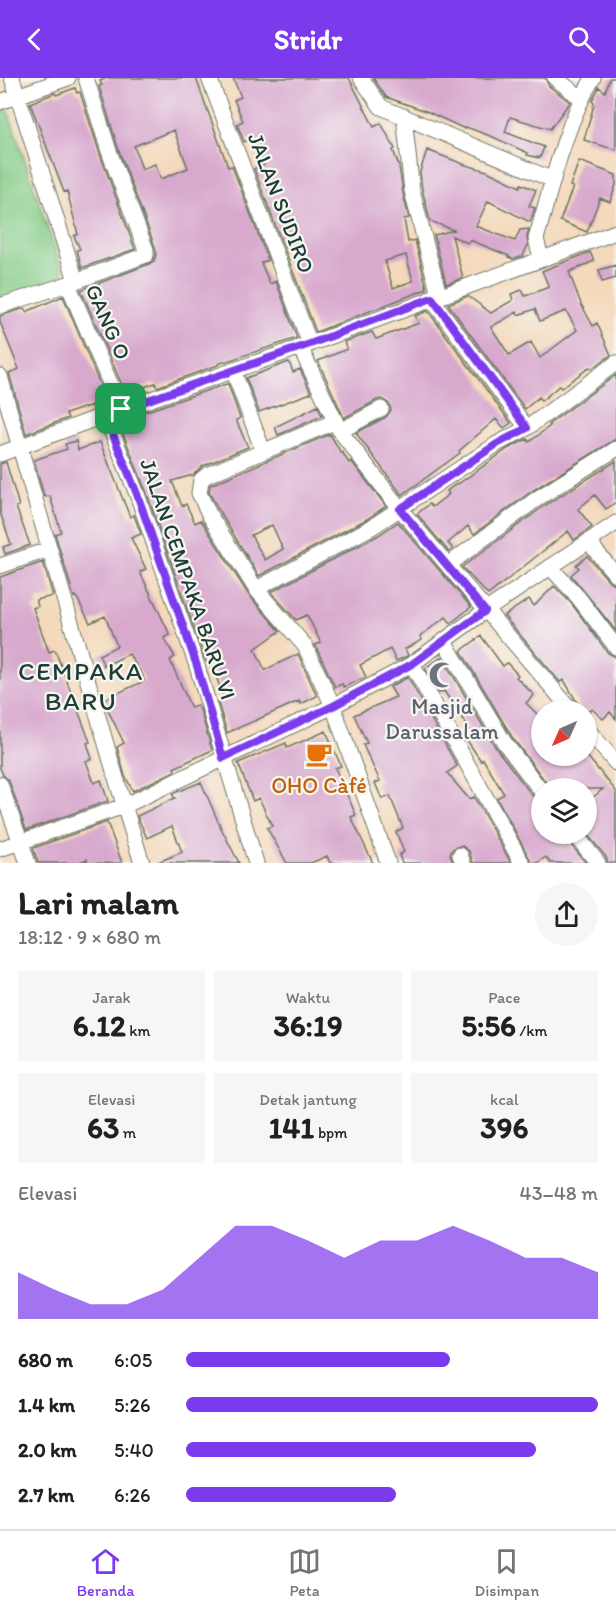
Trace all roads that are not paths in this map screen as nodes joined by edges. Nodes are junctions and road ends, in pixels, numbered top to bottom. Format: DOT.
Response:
graph roads {
  1 [pos="12,78"];
  2 [pos="68,78"];
  3 [pos="86,78"];
  4 [pos="209,78"];
  5 [pos="361,78"];
  6 [pos="555,78"];
  7 [pos="593,78"];
  8 [pos="17,96"];
  9 [pos="581,98"];
  10 [pos="0,102"];
  11 [pos="404,116"];
  12 [pos="553,180"];
  13 [pos="616,232"];
  14 [pos="541,258"];
  15 [pos="72,283"];
  16 [pos="436,297"];
  17 [pos="0,306"];
  18 [pos="305,346"];
  19 [pos="616,363"];
  20 [pos="233,370"];
  21 [pos="0,376"];
  22 [pos="121,409"];
  23 [pos="381,409"];
  24 [pos="105,415"];
  25 [pos="337,426"];
  26 [pos="527,428"];
  27 [pos="19,448"];
  28 [pos="616,448"];
  29 [pos="264,451"];
  30 [pos="0,454"];
  31 [pos="400,509"];
  32 [pos="616,523"];
  33 [pos="591,540"];
  34 [pos="50,549"];
  35 [pos="448,565"];
  36 [pos="0,566"];
  37 [pos="550,567"];
  38 [pos="616,575"];
  39 [pos="256,589"];
  40 [pos="485,611"];
  41 [pos="444,641"];
  42 [pos="616,647"];
  43 [pos="412,664"];
  44 [pos="562,700"];
  45 [pos="333,706"];
  46 [pos="597,741"];
  47 [pos="223,758"];
  48 [pos="616,763"];
  49 [pos="531,778"];
  50 [pos="0,784"];
  51 [pos="124,806"];
  52 [pos="21,842"];
  53 [pos="583,844"];
  54 [pos="0,849"];
  55 [pos="28,863"];
  56 [pos="142,863"];
  57 [pos="256,863"];
  58 [pos="388,863"];
  59 [pos="522,863"];
  60 [pos="598,863"];
  1 -- 8 [label="street"];
  2 -- 8 [label="street"];
  3 -- 15 [label="street"];
  4 -- 18 [label="street, JALAN SUDIRO"];
  5 -- 11 [label="street"];
  6 -- 9 [label="street"];
  7 -- 9 [label="street"];
  8 -- 10 [label="street"];
  8 -- 15 [label="street"];
  9 -- 12 [label="street"];
  11 -- 12 [label="street"];
  11 -- 16 [label="street"];
  12 -- 14 [label="street"];
  13 -- 14 [label="street"];
  14 -- 16 [label="street"];
  15 -- 17 [label="street, GANG O"];
  15 -- 22 [label="street, GANG O"];
  16 -- 18 [label="street"];
  16 -- 26 [label="street"];
  18 -- 20 [label="street"];
  18 -- 25 [label="street, JALAN SUDIRO"];
  19 -- 26 [label="street"];
  20 -- 22 [label="street"];
  20 -- 29 [label="street"];
  21 -- 27 [label="street"];
  22 -- 24 [label="street"];
  23 -- 25 [label="street"];
  24 -- 27 [label="street"];
  24 -- 47 [label="street, JALAN CEMPAKA BARU VI"];
  25 -- 29 [label="street"];
  25 -- 31 [label="street, JALAN SUDIRO"];
  26 -- 31 [label="street"];
  27 -- 30 [label="street"];
  27 -- 34 [label="street"];
  28 -- 35 [label="street"];
  29 -- 39 [label="street"];
  31 -- 35 [label="street, JALAN SUDIRO"];
  31 -- 39 [label="street"];
  32 -- 33 [label="street"];
  33 -- 37 [label="street"];
  33 -- 38 [label="street"];
  34 -- 36 [label="street"];
  34 -- 51 [label="street"];
  35 -- 40 [label="street, JALAN SUDIRO"];
  37 -- 40 [label="street"];
  37 -- 42 [label="street"];
  39 -- 45 [label="street"];
  40 -- 41 [label="street"];
  40 -- 44 [label="street, JALAN SUDIRO"];
  41 -- 43 [label="street"];
  41 -- 49 [label="street"];
  43 -- 45 [label="street"];
  43 -- 59 [label="street"];
  45 -- 47 [label="street"];
  45 -- 58 [label="street"];
  46 -- 48 [label="street"];
  47 -- 51 [label="street"];
  47 -- 57 [label="street, JALAN CEMPAKA BARU VI"];
  50 -- 52 [label="street"];
  51 -- 52 [label="street"];
  51 -- 56 [label="street"];
  52 -- 54 [label="street"];
  52 -- 55 [label="street"];
  53 -- 60 [label="street"];
}
